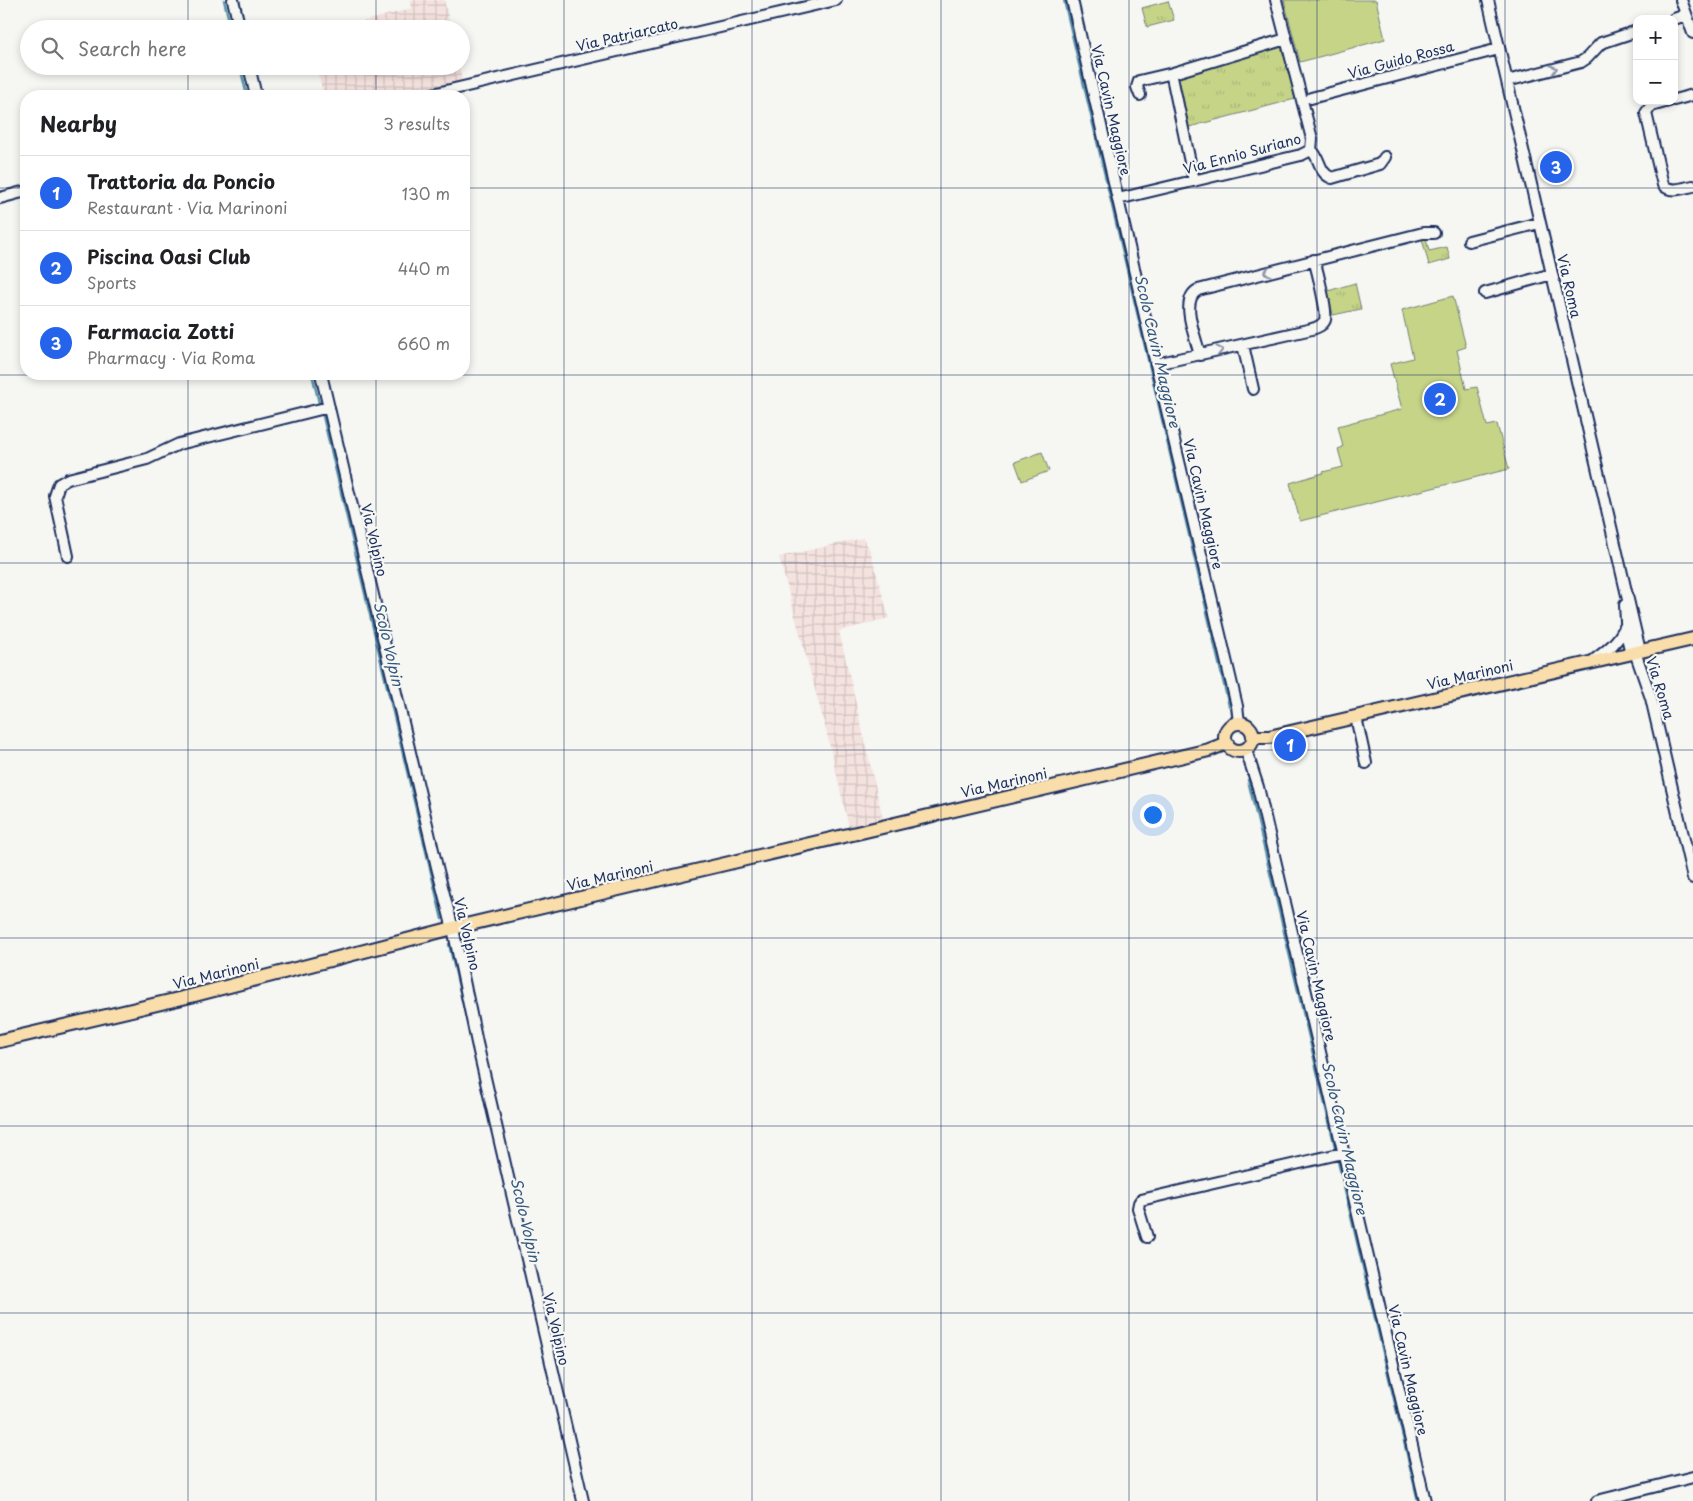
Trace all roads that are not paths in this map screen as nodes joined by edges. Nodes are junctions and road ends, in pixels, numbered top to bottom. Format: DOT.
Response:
graph roads {
  1 [pos="233,0"];
  2 [pos="836,0"];
  3 [pos="1072,0"];
  4 [pos="1276,0"];
  5 [pos="1488,0"];
  6 [pos="1681,0"];
  7 [pos="1686,15"];
  8 [pos="1678,18"];
  9 [pos="238,20"];
  10 [pos="1633,32"];
  11 [pos="1693,33"];
  12 [pos="1286,39"];
  13 [pos="1499,49"];
  14 [pos="1172,72"];
  15 [pos="251,75"];
  16 [pos="1507,81"];
  17 [pos="255,90"];
  18 [pos="450,90"];
  19 [pos="1140,95"];
  20 [pos="1693,95"];
  21 [pos="1311,98"];
  22 [pos="1678,99"];
  23 [pos="1655,105"];
  24 [pos="1311,150"];
  25 [pos="1385,157"];
  26 [pos="1194,181"];
  27 [pos="1693,186"];
  28 [pos="20,193"];
  29 [pos="0,198"];
  30 [pos="1118,199"];
  31 [pos="1539,223"];
  32 [pos="1434,233"];
  33 [pos="1469,241"];
  34 [pos="1314,260"];
  35 [pos="1552,274"];
  36 [pos="1485,293"];
  37 [pos="1243,345"];
  38 [pos="1200,355"];
  39 [pos="1156,364"];
  40 [pos="322,380"];
  41 [pos="1253,389"];
  42 [pos="324,408"];
  43 [pos="68,556"];
  44 [pos="1624,579"];
  45 [pos="1626,624"];
  46 [pos="1693,639"];
  47 [pos="1636,652"];
  48 [pos="1593,661"];
  49 [pos="1356,717"];
  50 [pos="1239,722"];
  51 [pos="1254,737"];
  52 [pos="1227,744"];
  53 [pos="1246,750"];
  54 [pos="1366,763"];
  55 [pos="1693,878"];
  56 [pos="453,928"];
  57 [pos="0,1040"];
  58 [pos="1337,1154"];
  59 [pos="1147,1237"];
  60 [pos="1693,1477"];
  61 [pos="583,1501"];
  62 [pos="1425,1501"];
  63 [pos="1597,1501"];
  1 -- 9 [label="street"];
  2 -- 18 [label="street, Via Patriarcato"];
  3 -- 30 [label="street, Via Cavin Maggiore"];
  4 -- 12 [label="street, Via Ennio Suriano"];
  5 -- 13 [label="street, Via Roma"];
  6 -- 7 [label="street"];
  7 -- 8 [label="street"];
  7 -- 11 [label="street"];
  16 -- 10 [label="street, one-way"];
  12 -- 14 [label="street"];
  12 -- 24 [label="street, Via Ennio Suriano"];
  13 -- 16 [label="street, Via Roma"];
  13 -- 21 [label="street, Via Guido Rossa"];
  14 -- 19 [label="street"];
  14 -- 26 [label="street"];
  15 -- 17 [label="street"];
  16 -- 31 [label="street, Via Roma"];
  20 -- 22 [label="street"];
  23 -- 27 [label="street"];
  24 -- 25 [label="street"];
  24 -- 26 [label="street, Via Ennio Suriano"];
  26 -- 30 [label="street, Via Ennio Suriano"];
  28 -- 29 [label="street"];
  30 -- 39 [label="street, Via Cavin Maggiore"];
  31 -- 33 [label="street"];
  31 -- 35 [label="street, Via Roma"];
  32 -- 34 [label="street"];
  34 -- 37 [label="street"];
  34 -- 38 [label="street, one-way"];
  35 -- 36 [label="street"];
  35 -- 44 [label="street, Via Roma"];
  38 -- 37 [label="street, one-way"];
  37 -- 41 [label="street"];
  38 -- 39 [label="street"];
  39 -- 50 [label="street, Via Cavin Maggiore"];
  40 -- 42 [label="street, Via Volpino"];
  42 -- 43 [label="street"];
  42 -- 56 [label="street, Via Volpino"];
  44 -- 45 [label="street"];
  44 -- 47 [label="street"];
  45 -- 47 [label="street"];
  45 -- 48 [label="street"];
  46 -- 47 [label="main road, Via Marinoni"];
  47 -- 48 [label="main road, Via Marinoni"];
  47 -- 55 [label="street, Via Roma"];
  48 -- 49 [label="main road, Via Marinoni"];
  49 -- 51 [label="main road, Via Marinoni"];
  49 -- 54 [label="street"];
  50 -- 51 [label="main road"];
  50 -- 52 [label="main road"];
  51 -- 53 [label="main road"];
  52 -- 53 [label="main road"];
  52 -- 56 [label="main road, Via Marinoni"];
  53 -- 58 [label="street, Via Cavin Maggiore"];
  56 -- 57 [label="main road, Via Marinoni"];
  56 -- 61 [label="street, Via Volpino"];
  58 -- 59 [label="street"];
  58 -- 62 [label="street, Via Cavin Maggiore"];
  60 -- 63 [label="street"];
}
